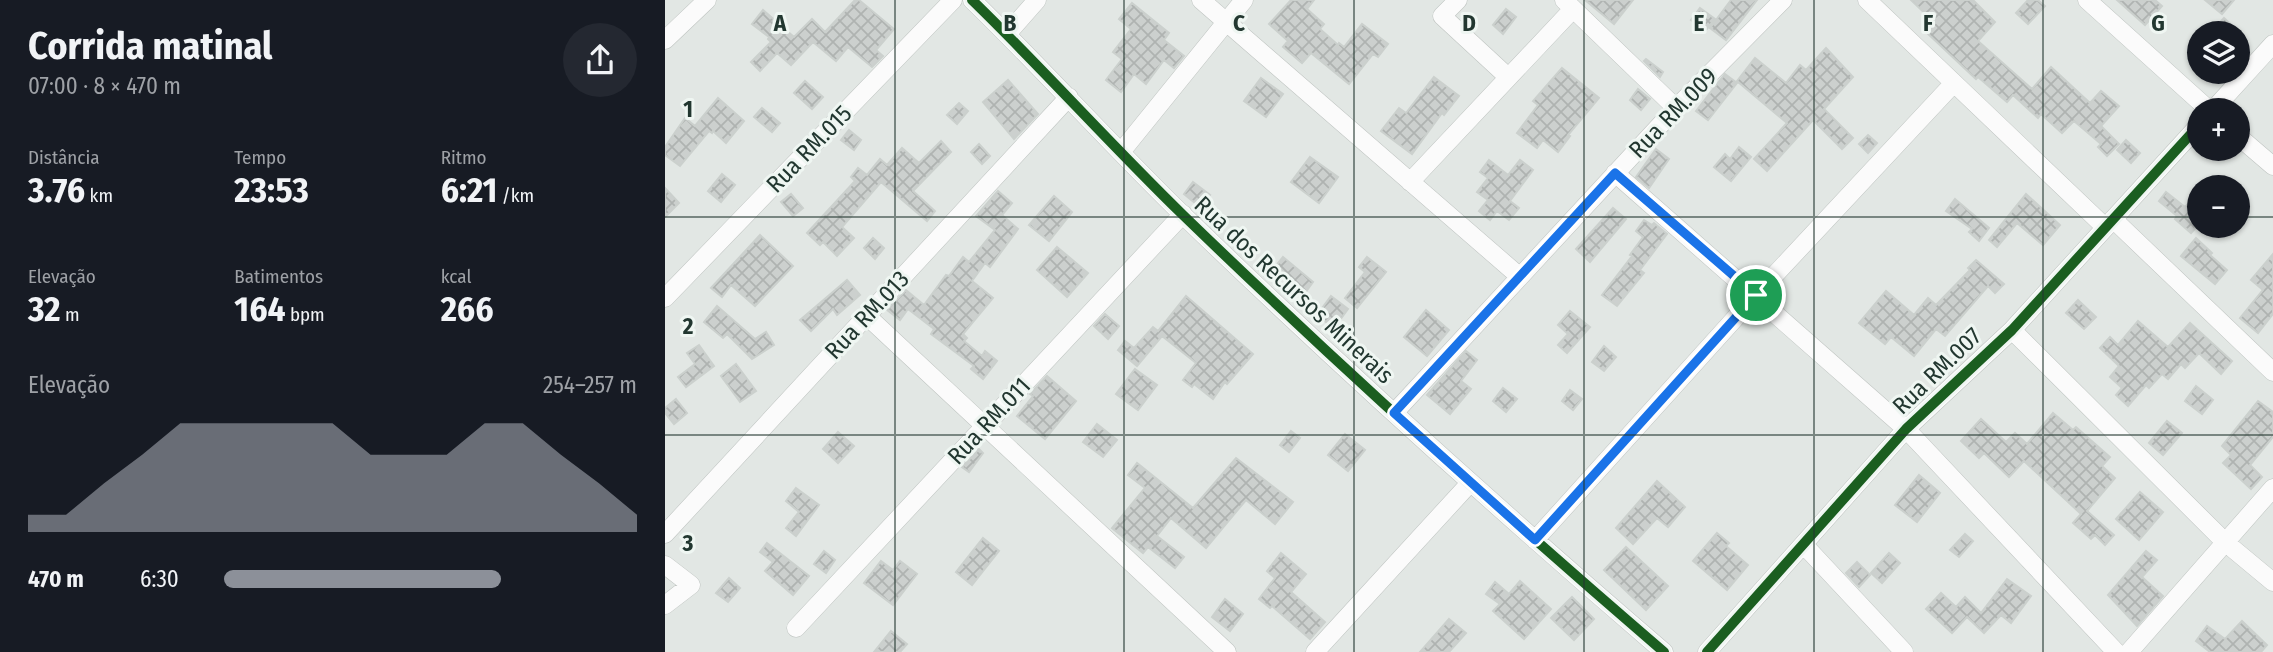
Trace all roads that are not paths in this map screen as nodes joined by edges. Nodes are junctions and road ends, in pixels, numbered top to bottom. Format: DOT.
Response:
graph roads {
  1 [pos="707,0"];
  2 [pos="953,0"];
  3 [pos="972,0"];
  4 [pos="1037,0"];
  5 [pos="1201,0"];
  6 [pos="1244,0"];
  7 [pos="1458,0"];
  8 [pos="1783,0"];
  9 [pos="1867,0"];
  10 [pos="2087,0"];
  11 [pos="1568,4"];
  12 [pos="1226,22"];
  13 [pos="1007,34"];
  14 [pos="665,40"];
  15 [pos="2273,44"];
  16 [pos="1508,77"];
  17 [pos="1952,84"];
  18 [pos="1069,97"];
  19 [pos="2197,98"];
  20 [pos="2222,98"];
  21 [pos="1676,108"];
  22 [pos="2187,138"];
  23 [pos="2250,146"];
  24 [pos="1121,152"];
  25 [pos="2273,166"];
  26 [pos="1615,173"];
  27 [pos="1410,182"];
  28 [pos="1183,215"];
  29 [pos="2109,223"];
  30 [pos="1519,276"];
  31 [pos="1756,295"];
  32 [pos="665,298"];
  33 [pos="867,316"];
  34 [pos="2012,330"];
  35 [pos="2273,372"];
  36 [pos="1394,413"];
  37 [pos="985,425"];
  38 [pos="1906,429"];
  39 [pos="1470,483"];
  40 [pos="2273,488"];
  41 [pos="665,534"];
  42 [pos="1535,540"];
  43 [pos="2226,544"];
  44 [pos="1804,545"];
  45 [pos="665,565"];
  46 [pos="2273,582"];
  47 [pos="665,605"];
  48 [pos="796,628"];
  49 [pos="1227,652"];
  50 [pos="1315,652"];
  51 [pos="1664,652"];
  52 [pos="1707,652"];
  53 [pos="1905,652"];
  54 [pos="2116,652"];
  55 [pos="2129,652"];
  1 -- 14 [label="street"];
  2 -- 32 [label="street, Rua RM.015"];
  3 -- 13 [label="street, Rua dos Recursos Minerais"];
  4 -- 13 [label="street"];
  5 -- 12 [label="street"];
  6 -- 12 [label="street"];
  7 -- 16 [label="street"];
  8 -- 21 [label="street, Rua RM.009"];
  9 -- 17 [label="street"];
  10 -- 19 [label="street"];
  11 -- 16 [label="street"];
  11 -- 21 [label="street"];
  12 -- 24 [label="street"];
  12 -- 27 [label="street"];
  13 -- 18 [label="street, Rua dos Recursos Minerais"];
  15 -- 20 [label="street"];
  16 -- 27 [label="street"];
  17 -- 29 [label="street"];
  17 -- 31 [label="street"];
  18 -- 24 [label="street, Rua dos Recursos Minerais"];
  18 -- 33 [label="street, Rua RM.013"];
  21 -- 26 [label="street, Rua RM.009"];
  22 -- 29 [label="street, Rua RM.007"];
  23 -- 25 [label="street"];
  24 -- 28 [label="street, Rua dos Recursos Minerais"];
  26 -- 30 [label="street, Rua RM.009"];
  26 -- 31 [label="street"];
  27 -- 30 [label="street"];
  28 -- 36 [label="street, Rua dos Recursos Minerais"];
  28 -- 37 [label="street, Rua RM.011"];
  29 -- 34 [label="street, Rua RM.007"];
  29 -- 35 [label="street"];
  30 -- 36 [label="street, Rua RM.009"];
  31 -- 38 [label="street"];
  31 -- 42 [label="street"];
  33 -- 37 [label="street"];
  33 -- 41 [label="street, Rua RM.013"];
  34 -- 38 [label="street, Rua RM.007"];
  34 -- 43 [label="street"];
  36 -- 39 [label="street, Rua dos Recursos Minerais"];
  37 -- 48 [label="street, Rua RM.011"];
  37 -- 49 [label="street"];
  38 -- 44 [label="street, Rua RM.007"];
  38 -- 54 [label="street"];
  39 -- 42 [label="street, Rua dos Recursos Minerais"];
  39 -- 50 [label="street"];
  40 -- 43 [label="street"];
  42 -- 51 [label="street, Rua dos Recursos Minerais"];
  43 -- 46 [label="street"];
  43 -- 55 [label="street"];
  44 -- 52 [label="street, Rua RM.007"];
  44 -- 53 [label="street"];
  45 -- 47 [label="street"];
}
